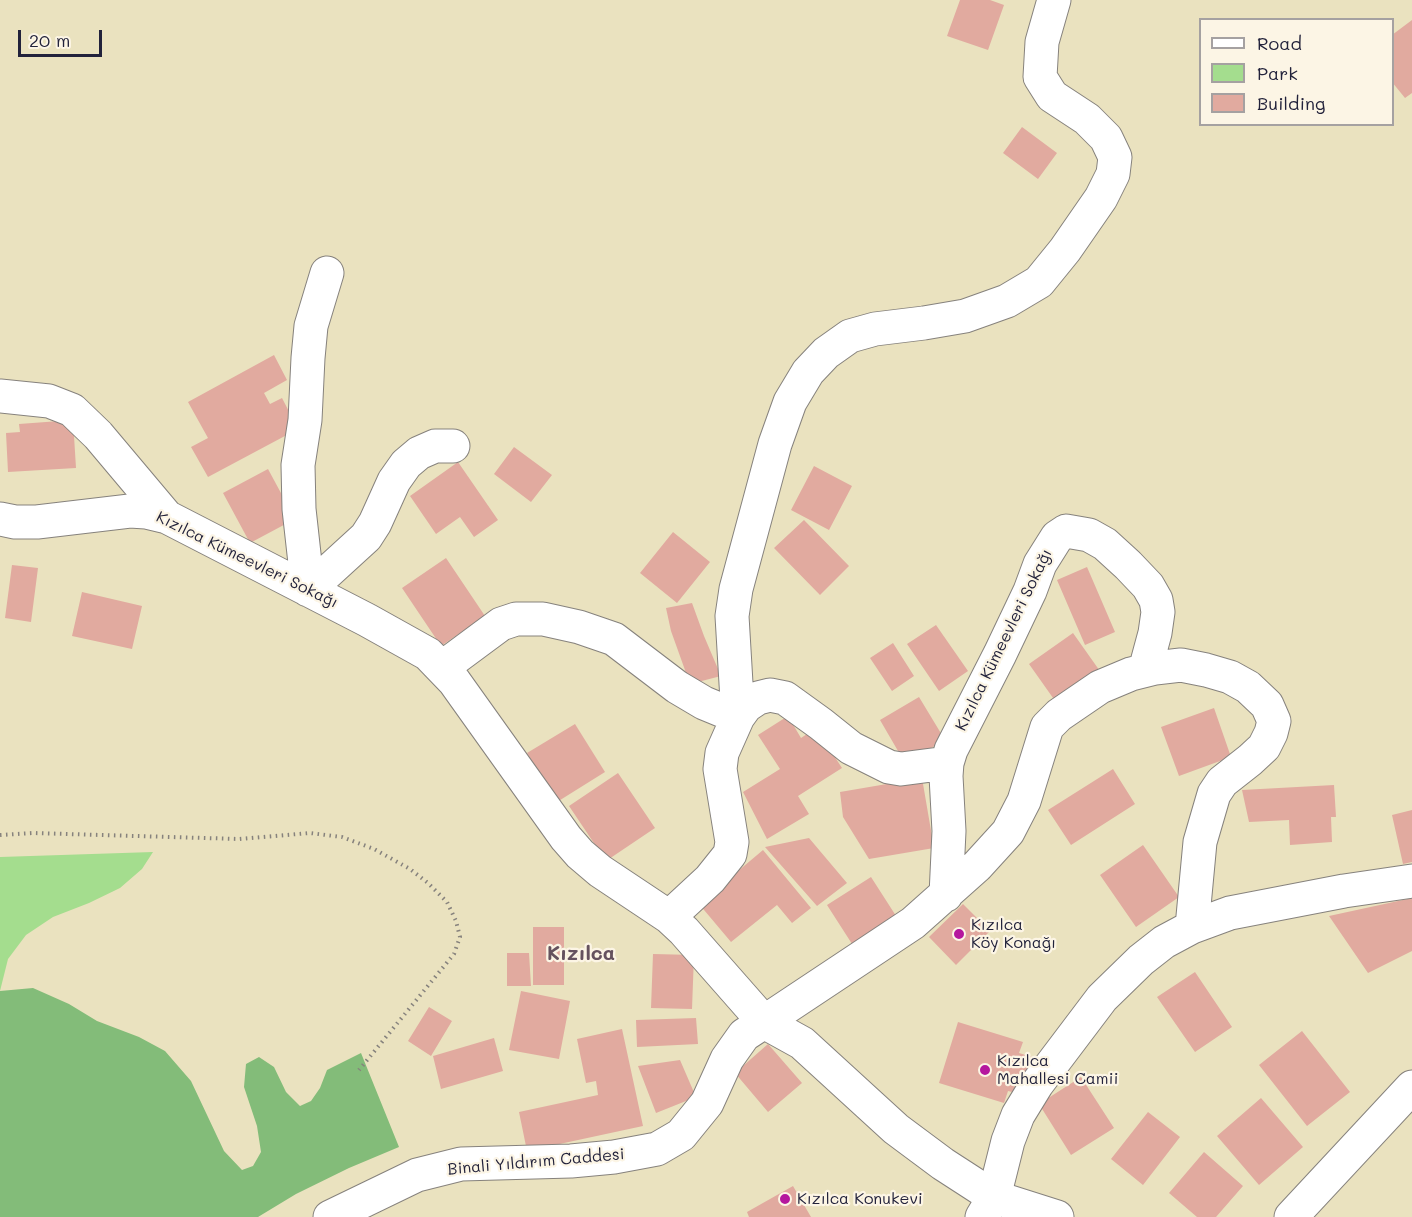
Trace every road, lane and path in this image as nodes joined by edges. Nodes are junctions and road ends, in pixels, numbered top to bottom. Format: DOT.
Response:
graph roads {
  1 [pos="1054,0"];
  2 [pos="327,273"];
  3 [pos="0,396"];
  4 [pos="453,446"];
  5 [pos="167,517"];
  6 [pos="5,521"];
  7 [pos="308,590"];
  8 [pos="443,667"];
  9 [pos="1145,670"];
  10 [pos="738,717"];
  11 [pos="946,764"];
  12 [pos="0,835"];
  13 [pos="1412,880"];
  14 [pos="946,895"];
  15 [pos="669,917"];
  16 [pos="1192,927"];
  17 [pos="764,1022"];
  18 [pos="359,1070"];
  19 [pos="1412,1087"];
  20 [pos="988,1207"];
  21 [pos="1050,1216"];
  22 [pos="330,1217"];
  23 [pos="1291,1217"];
  1 -- 10 [label="street"];
  2 -- 7 [label="street"];
  3 -- 5 [label="street"];
  4 -- 7 [label="street"];
  5 -- 6 [label="street, Kızılca Kümeevleri Sokağı"];
  5 -- 7 [label="street, Kızılca Kümeevleri Sokağı"];
  7 -- 8 [label="street, Kızılca Kümeevleri Sokağı"];
  8 -- 10 [label="street"];
  8 -- 15 [label="street, Kızılca Kümeevleri Sokağı"];
  9 -- 11 [label="street, Kızılca Kümeevleri Sokağı"];
  9 -- 14 [label="street"];
  9 -- 16 [label="street"];
  10 -- 11 [label="street"];
  10 -- 15 [label="street"];
  11 -- 14 [label="street, Kızılca Kümeevleri Sokağı"];
  12 -- 18 [label="path"];
  13 -- 16 [label="street"];
  14 -- 17 [label="street"];
  15 -- 17 [label="street, Kızılca Kümeevleri Sokağı"];
  16 -- 20 [label="street"];
  17 -- 20 [label="street"];
  17 -- 22 [label="street, Binali Yıldırım Caddesi"];
  19 -- 23 [label="street"];
  20 -- 21 [label="street"];
}
